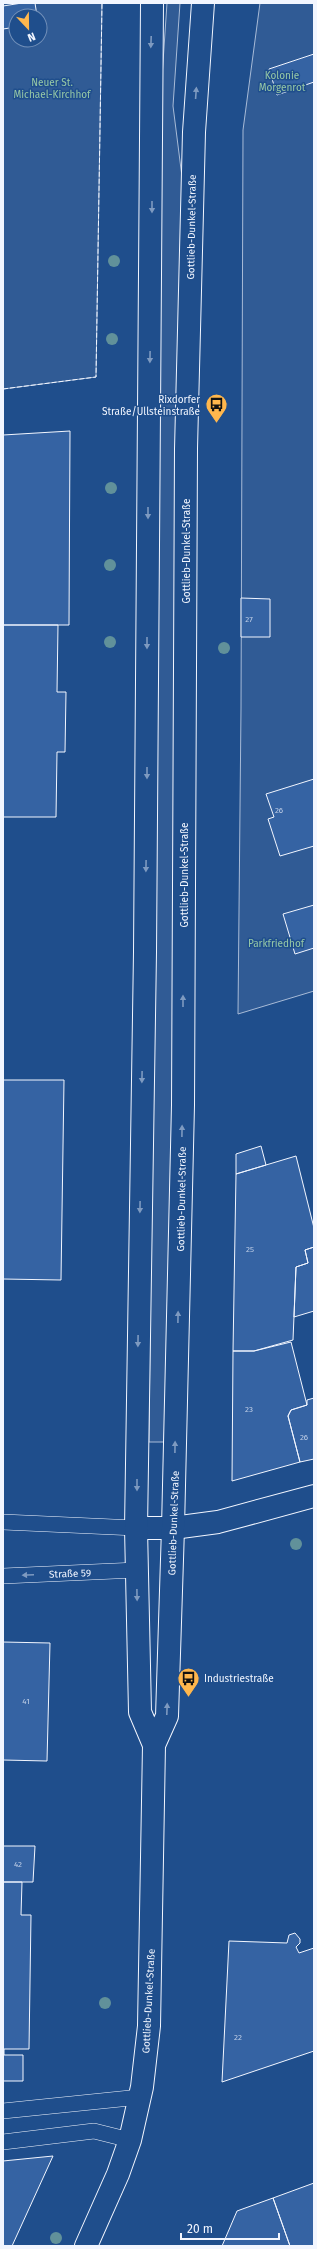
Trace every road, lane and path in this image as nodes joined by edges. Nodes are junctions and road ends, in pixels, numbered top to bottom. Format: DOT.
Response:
graph roads {
  1 [pos="152,3"];
  2 [pos="203,3"];
  3 [pos="314,1496"];
  4 [pos="3,1522"];
  5 [pos="136,1528"];
  6 [pos="174,1528"];
  7 [pos="137,1570"];
  8 [pos="3,1576"];
  9 [pos="154,1745"];
  10 [pos="140,2097"];
  11 [pos="3,2111"];
  12 [pos="130,2140"];
  13 [pos="3,2142"];
  14 [pos="86,2246"];
  1 -- 5 [label="street, Gottlieb-Dunkel-Straße, one-way"];
  6 -- 2 [label="street, Gottlieb-Dunkel-Straße, one-way"];
  3 -- 6 [label="street"];
  4 -- 5 [label="lane"];
  5 -- 6 [label="street"];
  5 -- 7 [label="street, Gottlieb-Dunkel-Straße"];
  9 -- 6 [label="street, Gottlieb-Dunkel-Straße, one-way"];
  7 -- 8 [label="lane, Straße 59, one-way"];
  7 -- 9 [label="street, Gottlieb-Dunkel-Straße, one-way"];
  9 -- 10 [label="street, Gottlieb-Dunkel-Straße"];
  10 -- 11 [label="lane"];
  10 -- 12 [label="street, Gottlieb-Dunkel-Straße"];
  12 -- 13 [label="lane"];
  12 -- 14 [label="street, Gottlieb-Dunkel-Straße"];
}
